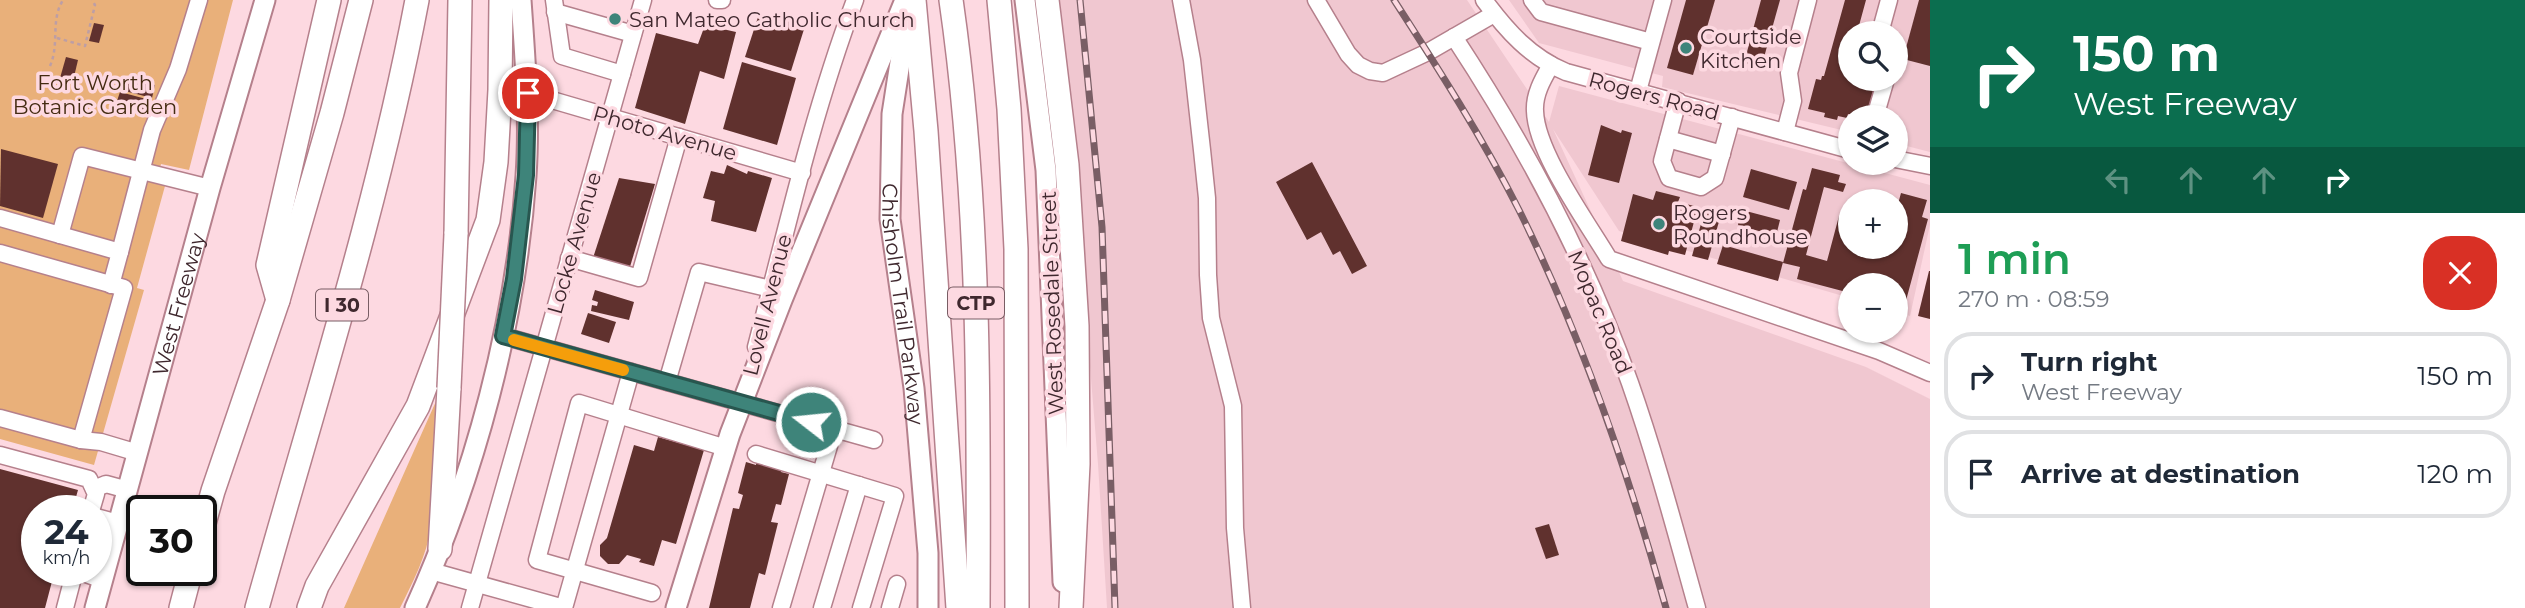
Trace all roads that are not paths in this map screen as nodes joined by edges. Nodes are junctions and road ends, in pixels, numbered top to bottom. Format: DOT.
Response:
graph roads {
  1 [pos="199,0"];
  2 [pos="265,0"];
  3 [pos="329,0"];
  4 [pos="361,0"];
  5 [pos="417,0"];
  6 [pos="460,0"];
  7 [pos="500,0"];
  8 [pos="521,0"];
  9 [pos="643,0"];
  10 [pos="855,0"];
  11 [pos="910,0"];
  12 [pos="951,0"];
  13 [pos="999,0"];
  14 [pos="1025,0"];
  15 [pos="1048,0"];
  16 [pos="1181,0"];
  17 [pos="1316,0"];
  18 [pos="1484,0"];
  19 [pos="1532,0"];
  20 [pos="1663,0"];
  21 [pos="1808,0"];
  22 [pos="1889,0"];
  23 [pos="555,6"];
  24 [pos="1494,14"];
  25 [pos="1883,21"];
  26 [pos="633,34"];
  27 [pos="1454,37"];
  28 [pos="1651,42"];
  29 [pos="1550,65"];
  30 [pos="622,74"];
  31 [pos="1638,91"];
  32 [pos="528,93"];
  33 [pos="1678,101"];
  34 [pos="610,117"];
  35 [pos="1732,117"];
  36 [pos="1785,132"];
  37 [pos="679,137"];
  38 [pos="1668,139"];
  39 [pos="1838,146"];
  40 [pos="1722,154"];
  41 [pos="1908,162"];
  42 [pos="1930,166"];
  43 [pos="141,170"];
  44 [pos="802,173"];
  45 [pos="210,188"];
  46 [pos="0,218"];
  47 [pos="61,235"];
  48 [pos="120,252"];
  49 [pos="0,253"];
  50 [pos="569,258"];
  51 [pos="111,285"];
  52 [pos="771,289"];
  53 [pos="278,300"];
  54 [pos="503,336"];
  55 [pos="544,348"];
  56 [pos="631,372"];
  57 [pos="1930,373"];
  58 [pos="667,383"];
  59 [pos="742,403"];
  60 [pos="619,414"];
  61 [pos="0,418"];
  62 [pos="834,429"];
  63 [pos="81,440"];
  64 [pos="874,440"];
  65 [pos="726,448"];
  66 [pos="138,453"];
  67 [pos="755,454"];
  68 [pos="0,455"];
  69 [pos="821,473"];
  70 [pos="859,485"];
  71 [pos="94,489"];
  72 [pos="128,490"];
  73 [pos="96,495"];
  74 [pos="212,495"];
  75 [pos="112,521"];
  76 [pos="118,523"];
  77 [pos="112,546"];
  78 [pos="440,549"];
  79 [pos="575,570"];
  80 [pos="431,571"];
  81 [pos="477,583"];
  82 [pos="897,584"];
  83 [pos="71,586"];
  84 [pos="101,586"];
  85 [pos="187,586"];
  86 [pos="652,593"];
  87 [pos="65,608"];
  88 [pos="95,608"];
  89 [pos="181,608"];
  90 [pos="257,608"];
  91 [pos="309,608"];
  92 [pos="415,608"];
  93 [pos="470,608"];
  94 [pos="564,608"];
  95 [pos="676,608"];
  96 [pos="781,608"];
  97 [pos="822,608"];
  98 [pos="861,608"];
  99 [pos="890,608"];
  100 [pos="928,608"];
  101 [pos="958,608"];
  102 [pos="978,608"];
  103 [pos="1017,608"];
  104 [pos="1064,608"];
  105 [pos="1070,608"];
  106 [pos="1242,608"];
  107 [pos="1698,608"];
  1 -- 43 [label="street"];
  2 -- 45 [label="main road, West Freeway"];
  3 -- 53 [label="highway"];
  4 -- 53 [label="highway"];
  5 -- 90 [label="highway, I 30"];
  6 -- 78 [label="highway, bridge"];
  7 -- 91 [label="highway"];
  8 -- 32 [label="main road"];
  9 -- 26 [label="street, Locke Avenue"];
  10 -- 44 [label="street, Lovell Avenue"];
  11 -- 59 [label="main road"];
  11 -- 100 [label="main road, Chisholm Trail Parkway"];
  11 -- 101 [label="highway"];
  12 -- 102 [label="highway, CTP"];
  13 -- 103 [label="highway, CTP"];
  14 -- 104 [label="main road, West Rosedale Street"];
  15 -- 105 [label="highway"];
  16 -- 106 [label="street"];
  17 -- 27 [label="street"];
  18 -- 24 [label="street, Rogers Road"];
  19 -- 28 [label="street"];
  20 -- 28 [label="street"];
  21 -- 36 [label="street"];
  22 -- 25 [label="street"];
  23 -- 26 [label="street"];
  23 -- 30 [label="street"];
  24 -- 27 [label="street"];
  24 -- 29 [label="street, Rogers Road"];
  26 -- 30 [label="street, Locke Avenue"];
  27 -- 107 [label="street, Mopac Road"];
  28 -- 31 [label="street"];
  29 -- 31 [label="street, Rogers Road"];
  29 -- 57 [label="street, Mopac Road"];
  30 -- 34 [label="street, Locke Avenue"];
  31 -- 33 [label="street, Rogers Road"];
  32 -- 34 [label="street, Photo Avenue"];
  32 -- 54 [label="main road"];
  33 -- 35 [label="street, Rogers Road"];
  33 -- 38 [label="street"];
  34 -- 37 [label="street, Photo Avenue"];
  34 -- 50 [label="street, Locke Avenue"];
  35 -- 36 [label="street, Rogers Road"];
  35 -- 40 [label="street"];
  36 -- 39 [label="street, Rogers Road"];
  37 -- 44 [label="street, Photo Avenue"];
  37 -- 50 [label="street"];
  38 -- 40 [label="street"];
  38 -- 40 [label="street"];
  41 -- 42 [label="street"];
  43 -- 45 [label="street"];
  43 -- 47 [label="street"];
  43 -- 48 [label="street"];
  44 -- 52 [label="street, Lovell Avenue"];
  45 -- 66 [label="main road, West Freeway"];
  46 -- 47 [label="street"];
  47 -- 48 [label="street"];
  48 -- 51 [label="street"];
  49 -- 51 [label="street"];
  50 -- 55 [label="street, Locke Avenue"];
  51 -- 63 [label="street"];
  52 -- 58 [label="street"];
  52 -- 59 [label="street, Lovell Avenue"];
  53 -- 74 [label="highway"];
  54 -- 55 [label="street"];
  54 -- 78 [label="main road"];
  55 -- 56 [label="street"];
  55 -- 81 [label="street, Locke Avenue"];
  56 -- 58 [label="street"];
  56 -- 60 [label="street"];
  58 -- 59 [label="street"];
  59 -- 62 [label="street"];
  59 -- 65 [label="main road, Lovell Avenue"];
  60 -- 65 [label="street"];
  60 -- 79 [label="street"];
  60 -- 79 [label="street"];
  61 -- 63 [label="street"];
  62 -- 64 [label="street"];
  62 -- 69 [label="street"];
  63 -- 66 [label="street"];
  65 -- 95 [label="main road, Lovell Avenue"];
  66 -- 72 [label="main road, West Freeway"];
  67 -- 69 [label="street"];
  68 -- 71 [label="street"];
  69 -- 70 [label="street"];
  69 -- 96 [label="street"];
  70 -- 97 [label="street"];
  70 -- 98 [label="street"];
  71 -- 72 [label="street"];
  71 -- 73 [label="street"];
  72 -- 76 [label="main road, West Freeway"];
  75 -- 76 [label="street"];
  76 -- 77 [label="main road, West Freeway"];
  78 -- 80 [label="main road"];
  79 -- 86 [label="street"];
  79 -- 94 [label="street"];
  80 -- 81 [label="street"];
  80 -- 92 [label="main road"];
  81 -- 93 [label="street, Locke Avenue"];
  81 -- 94 [label="street"];
  82 -- 99 [label="street"];
  83 -- 87 [label="street"];
  84 -- 88 [label="main road, West Freeway"];
  85 -- 89 [label="highway"];
}
